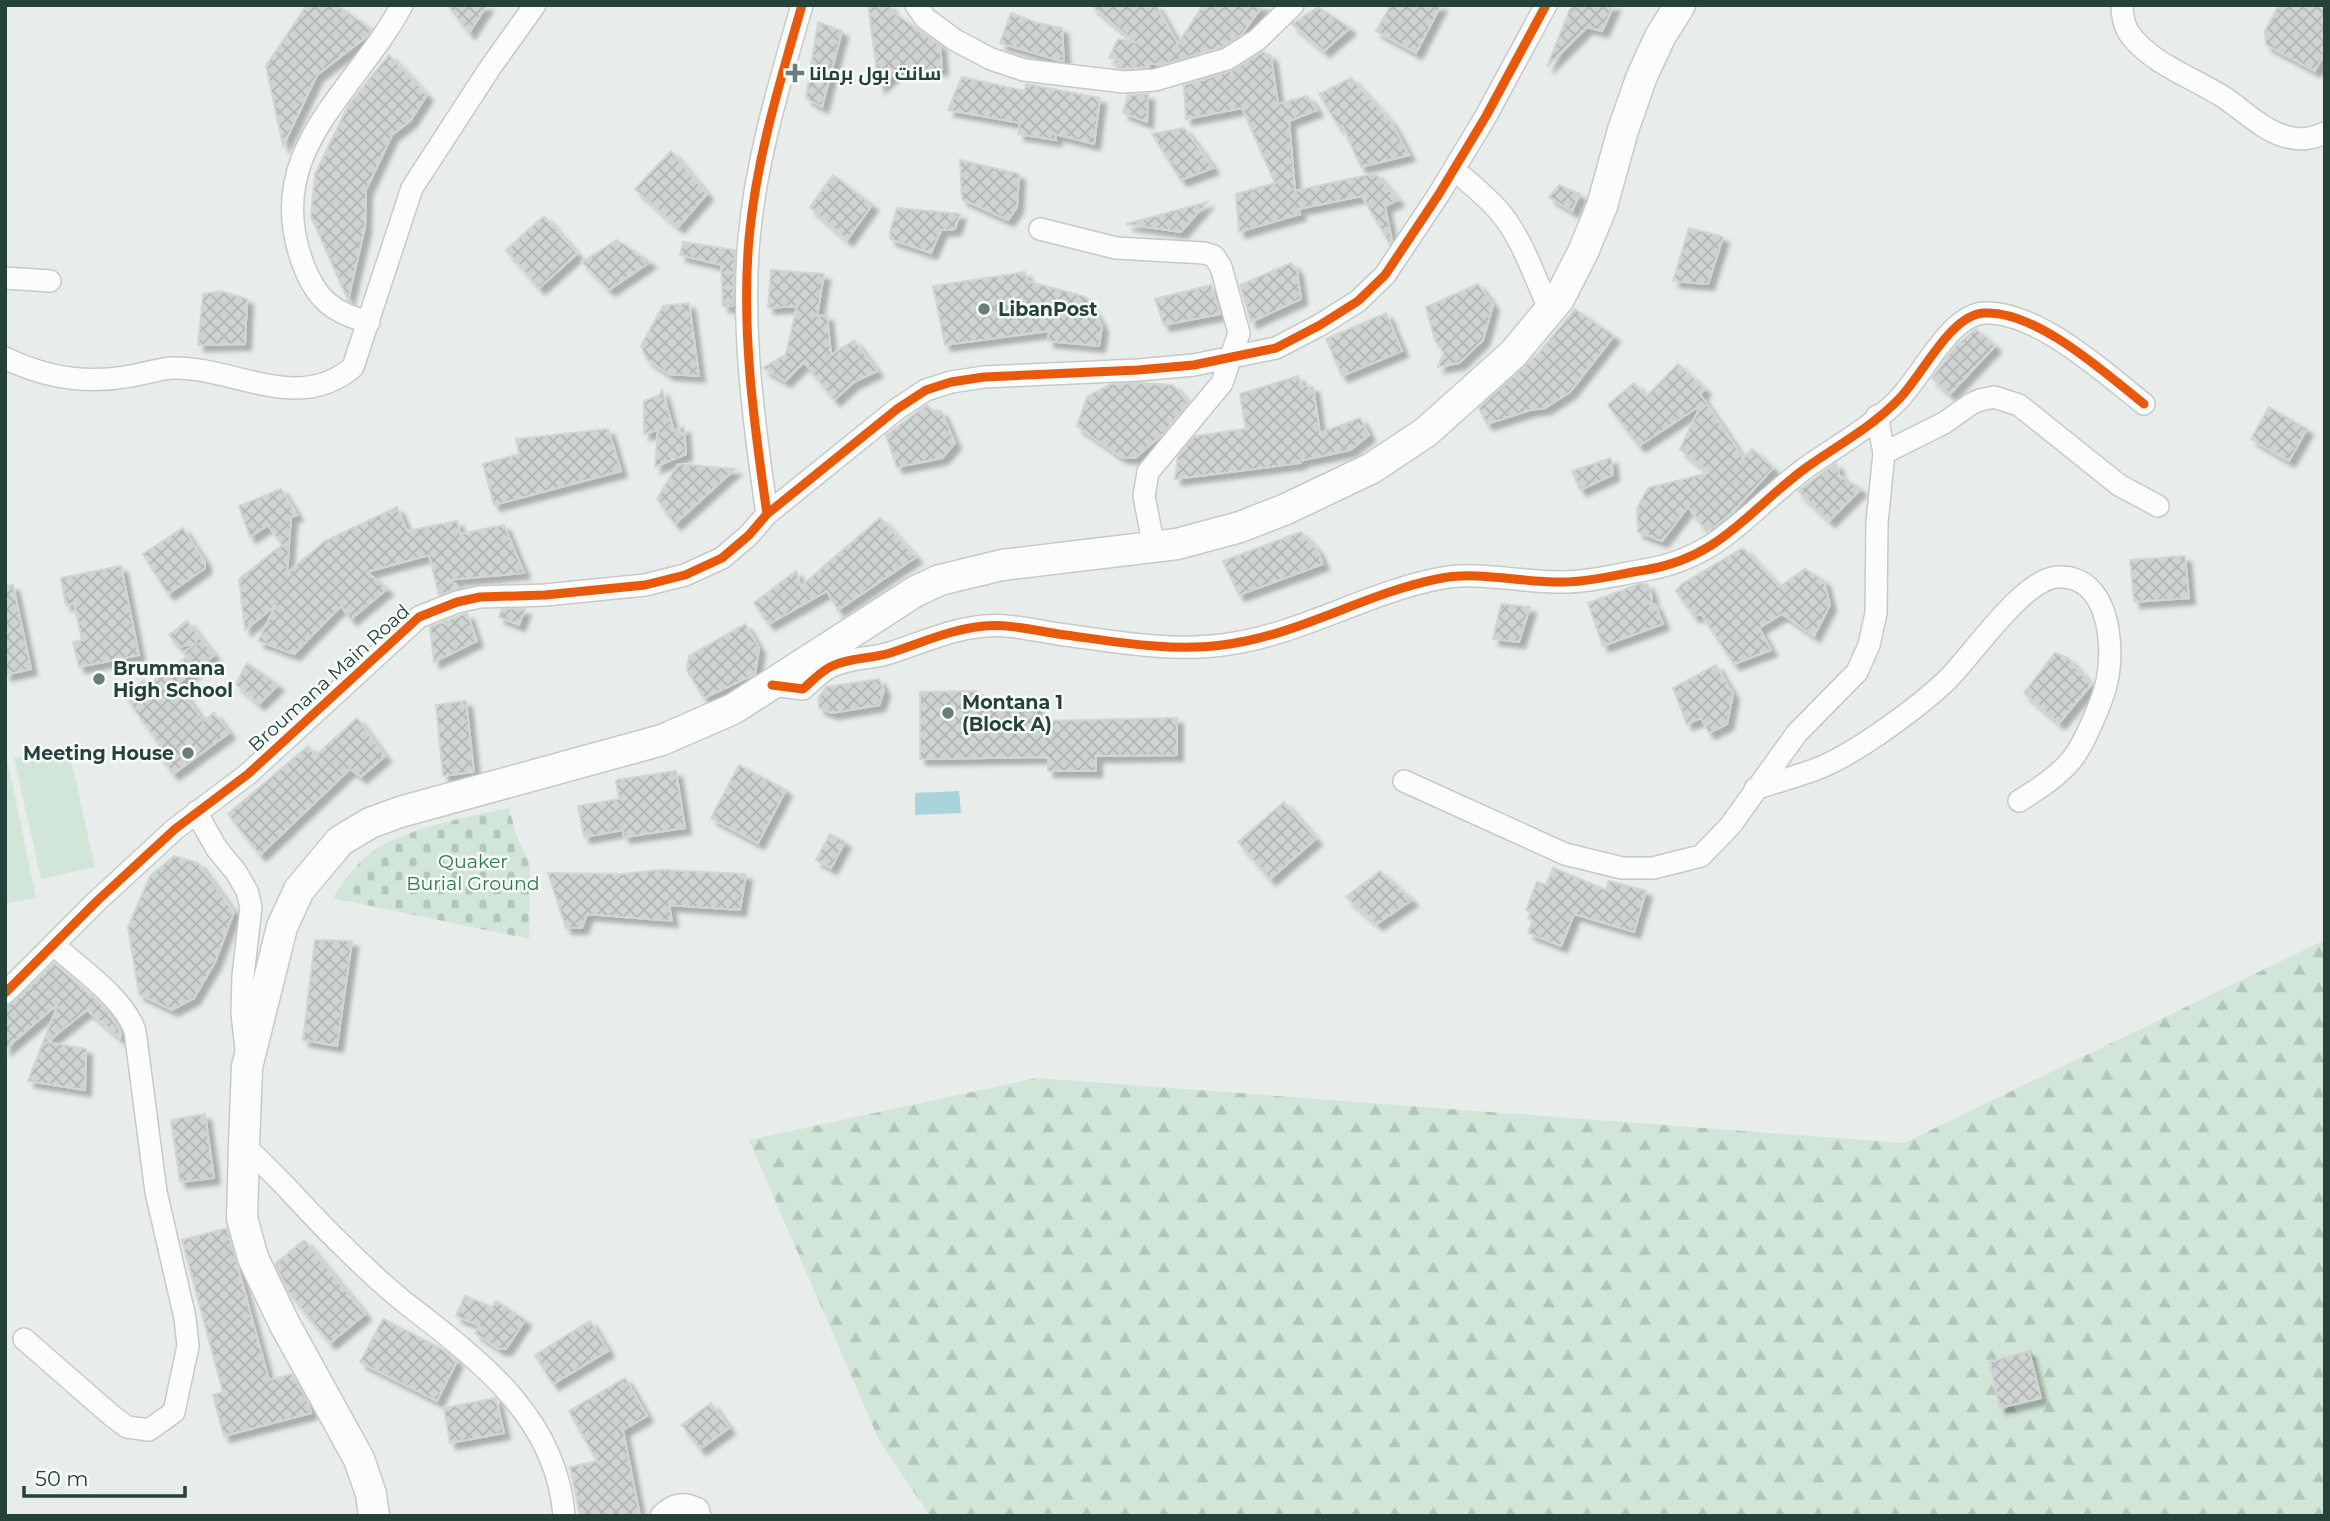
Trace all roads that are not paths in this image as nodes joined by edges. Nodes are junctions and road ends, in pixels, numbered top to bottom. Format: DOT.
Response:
graph roads {
  1 [pos="402,5"];
  2 [pos="535,5"];
  3 [pos="802,5"];
  4 [pos="916,5"];
  5 [pos="1293,5"];
  6 [pos="1546,5"];
  7 [pos="1680,5"];
  8 [pos="2122,5"];
  9 [pos="2325,132"];
  10 [pos="1454,169"];
  11 [pos="1040,229"];
  12 [pos="5,278"];
  13 [pos="50,281"];
  14 [pos="1550,310"];
  15 [pos="369,322"];
  16 [pos="1232,357"];
  17 [pos="5,358"];
  18 [pos="2144,404"];
  19 [pos="1877,416"];
  20 [pos="1884,453"];
  21 [pos="2158,506"];
  22 [pos="767,514"];
  23 [pos="1154,547"];
  24 [pos="772,685"];
  25 [pos="1404,781"];
  26 [pos="1755,789"];
  27 [pos="2019,802"];
  28 [pos="196,813"];
  29 [pos="54,945"];
  30 [pos="5,993"];
  31 [pos="247,1068"];
  32 [pos="244,1146"];
  33 [pos="24,1339"];
  34 [pos="373,1516"];
  35 [pos="564,1516"];
  36 [pos="661,1516"];
  37 [pos="700,1516"];
  1 -- 15 [label="street"];
  2 -- 15 [label="street"];
  3 -- 22 [label="street"];
  4 -- 5 [label="street"];
  6 -- 10 [label="street, Broumana Main Road"];
  7 -- 14 [label="main road"];
  8 -- 9 [label="street"];
  10 -- 14 [label="street"];
  10 -- 16 [label="street, Broumana Main Road"];
  11 -- 16 [label="street"];
  12 -- 13 [label="street"];
  14 -- 23 [label="main road"];
  15 -- 17 [label="street"];
  16 -- 22 [label="street, Broumana Main Road"];
  16 -- 23 [label="street"];
  18 -- 19 [label="street"];
  19 -- 20 [label="street"];
  19 -- 24 [label="street"];
  20 -- 21 [label="street"];
  20 -- 26 [label="street"];
  22 -- 28 [label="street, Broumana Main Road"];
  23 -- 24 [label="main road"];
  24 -- 31 [label="main road"];
  25 -- 26 [label="street"];
  26 -- 27 [label="street"];
  28 -- 29 [label="street, Broumana Main Road"];
  28 -- 31 [label="street"];
  29 -- 30 [label="street, Broumana Main Road"];
  29 -- 33 [label="street"];
  31 -- 32 [label="main road"];
  32 -- 34 [label="main road"];
  32 -- 35 [label="street"];
  36 -- 37 [label="street"];
}
